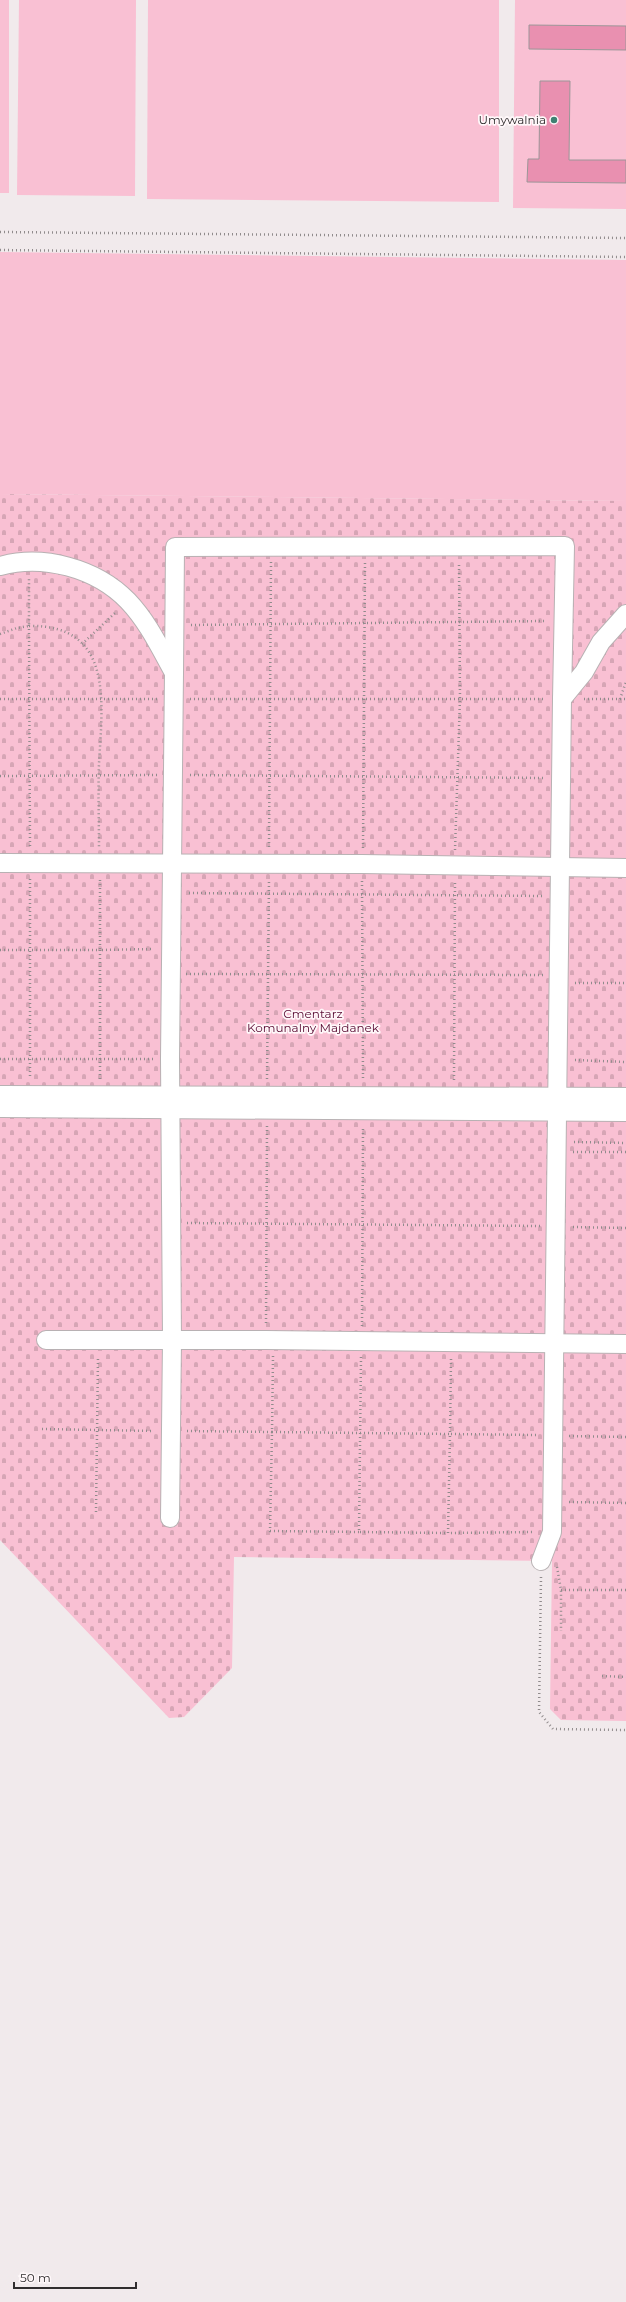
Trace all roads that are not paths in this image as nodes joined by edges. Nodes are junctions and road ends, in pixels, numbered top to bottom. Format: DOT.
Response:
graph roads {
  1 [pos="0,566"];
  2 [pos="626,614"];
  3 [pos="174,674"];
  4 [pos="562,699"];
  5 [pos="0,863"];
  6 [pos="173,863"];
  7 [pos="561,867"];
  8 [pos="626,868"];
  9 [pos="0,1095"];
  10 [pos="626,1097"];
  11 [pos="170,1102"];
  12 [pos="363,1104"];
  13 [pos="558,1104"];
  14 [pos="0,1108"];
  15 [pos="626,1112"];
  16 [pos="46,1340"];
  17 [pos="172,1340"];
  18 [pos="554,1343"];
  19 [pos="626,1344"];
  20 [pos="170,1518"];
  21 [pos="549,1561"];
  1 -- 3 [label="street"];
  2 -- 4 [label="street"];
  3 -- 4 [label="street"];
  3 -- 6 [label="street"];
  4 -- 7 [label="street"];
  5 -- 6 [label="street"];
  6 -- 7 [label="street"];
  6 -- 11 [label="street"];
  7 -- 8 [label="street"];
  7 -- 13 [label="street"];
  9 -- 11 [label="street"];
  10 -- 13 [label="street"];
  11 -- 12 [label="street"];
  11 -- 14 [label="street"];
  11 -- 17 [label="street"];
  12 -- 13 [label="street"];
  12 -- 13 [label="street"];
  13 -- 15 [label="street"];
  13 -- 18 [label="street"];
  16 -- 17 [label="street"];
  17 -- 18 [label="street"];
  17 -- 20 [label="street"];
  18 -- 19 [label="street"];
  18 -- 21 [label="street"];
}
